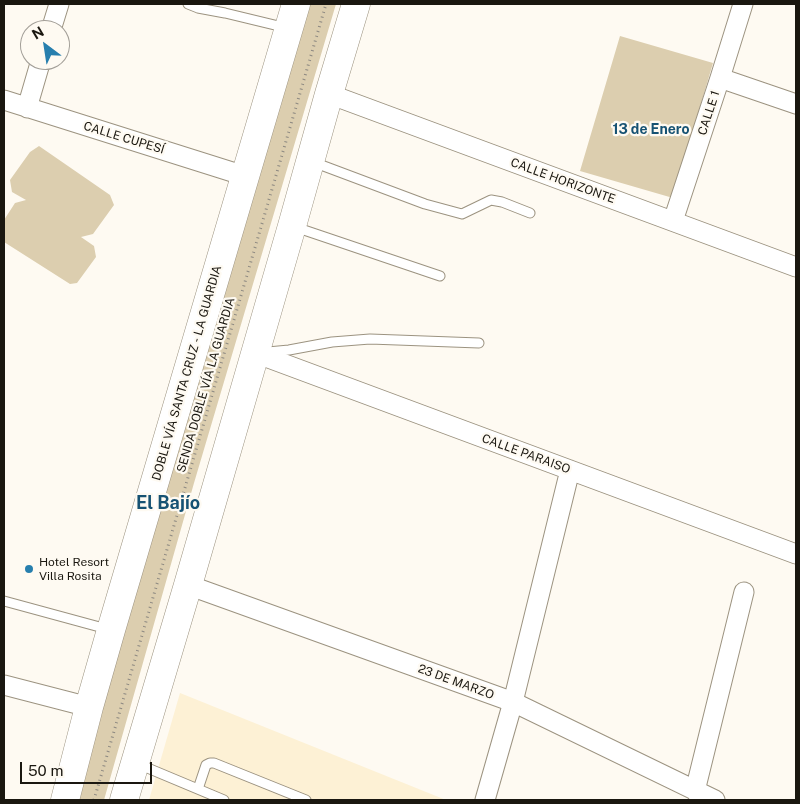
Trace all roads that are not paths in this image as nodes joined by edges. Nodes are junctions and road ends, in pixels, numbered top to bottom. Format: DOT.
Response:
graph roads {
  1 [pos="59,4"];
  2 [pos="188,4"];
  3 [pos="356,4"];
  4 [pos="743,4"];
  5 [pos="293,16"];
  6 [pos="54,20"];
  7 [pos="38,70"];
  8 [pos="720,78"];
  9 [pos="329,94"];
  10 [pos="4,100"];
  11 [pos="796,104"];
  12 [pos="27,108"];
  13 [pos="310,161"];
  14 [pos="245,176"];
  15 [pos="530,212"];
  16 [pos="673,221"];
  17 [pos="292,226"];
  18 [pos="796,267"];
  19 [pos="440,276"];
  20 [pos="479,343"];
  21 [pos="255,354"];
  22 [pos="570,470"];
  23 [pos="796,554"];
  24 [pos="188,585"];
  25 [pos="744,592"];
  26 [pos="4,601"];
  27 [pos="111,630"];
  28 [pos="4,685"];
  29 [pos="513,702"];
  30 [pos="89,708"];
  31 [pos="135,763"];
  32 [pos="198,790"];
  33 [pos="694,791"];
  34 [pos="64,800"];
  35 [pos="124,800"];
  36 [pos="224,800"];
  37 [pos="306,800"];
  38 [pos="485,800"];
  39 [pos="715,800"];
  1 -- 6 [label="street"];
  2 -- 5 [label="lane"];
  3 -- 9 [label="highway"];
  4 -- 8 [label="street, CALLE 1"];
  5 -- 14 [label="highway, DOBLE VÍA SANTA CRUZ - LA GUARDIA"];
  7 -- 12 [label="street"];
  8 -- 11 [label="street"];
  8 -- 16 [label="street, CALLE 1"];
  9 -- 13 [label="highway"];
  9 -- 16 [label="street, CALLE HORIZONTE"];
  10 -- 12 [label="street, CALLE CUPESÍ"];
  12 -- 14 [label="street, CALLE CUPESÍ"];
  13 -- 15 [label="lane"];
  13 -- 17 [label="highway"];
  14 -- 27 [label="highway, DOBLE VÍA SANTA CRUZ - LA GUARDIA"];
  16 -- 18 [label="street, CALLE HORIZONTE"];
  17 -- 19 [label="lane"];
  17 -- 21 [label="highway"];
  20 -- 21 [label="lane"];
  21 -- 22 [label="street, CALLE PARAISO"];
  21 -- 24 [label="highway"];
  22 -- 23 [label="street, CALLE PARAISO"];
  22 -- 29 [label="street"];
  24 -- 29 [label="street, 23 DE MARZO"];
  24 -- 31 [label="highway"];
  25 -- 33 [label="street"];
  26 -- 27 [label="lane"];
  27 -- 30 [label="highway, DOBLE VÍA SANTA CRUZ - LA GUARDIA"];
  28 -- 30 [label="street"];
  29 -- 33 [label="street, 23 DE MARZO"];
  29 -- 38 [label="street"];
  30 -- 34 [label="highway, DOBLE VÍA SANTA CRUZ - LA GUARDIA"];
  31 -- 32 [label="lane"];
  31 -- 35 [label="highway"];
  32 -- 36 [label="lane"];
  32 -- 37 [label="lane"];
  33 -- 39 [label="street, 23 DE MARZO"];
}
